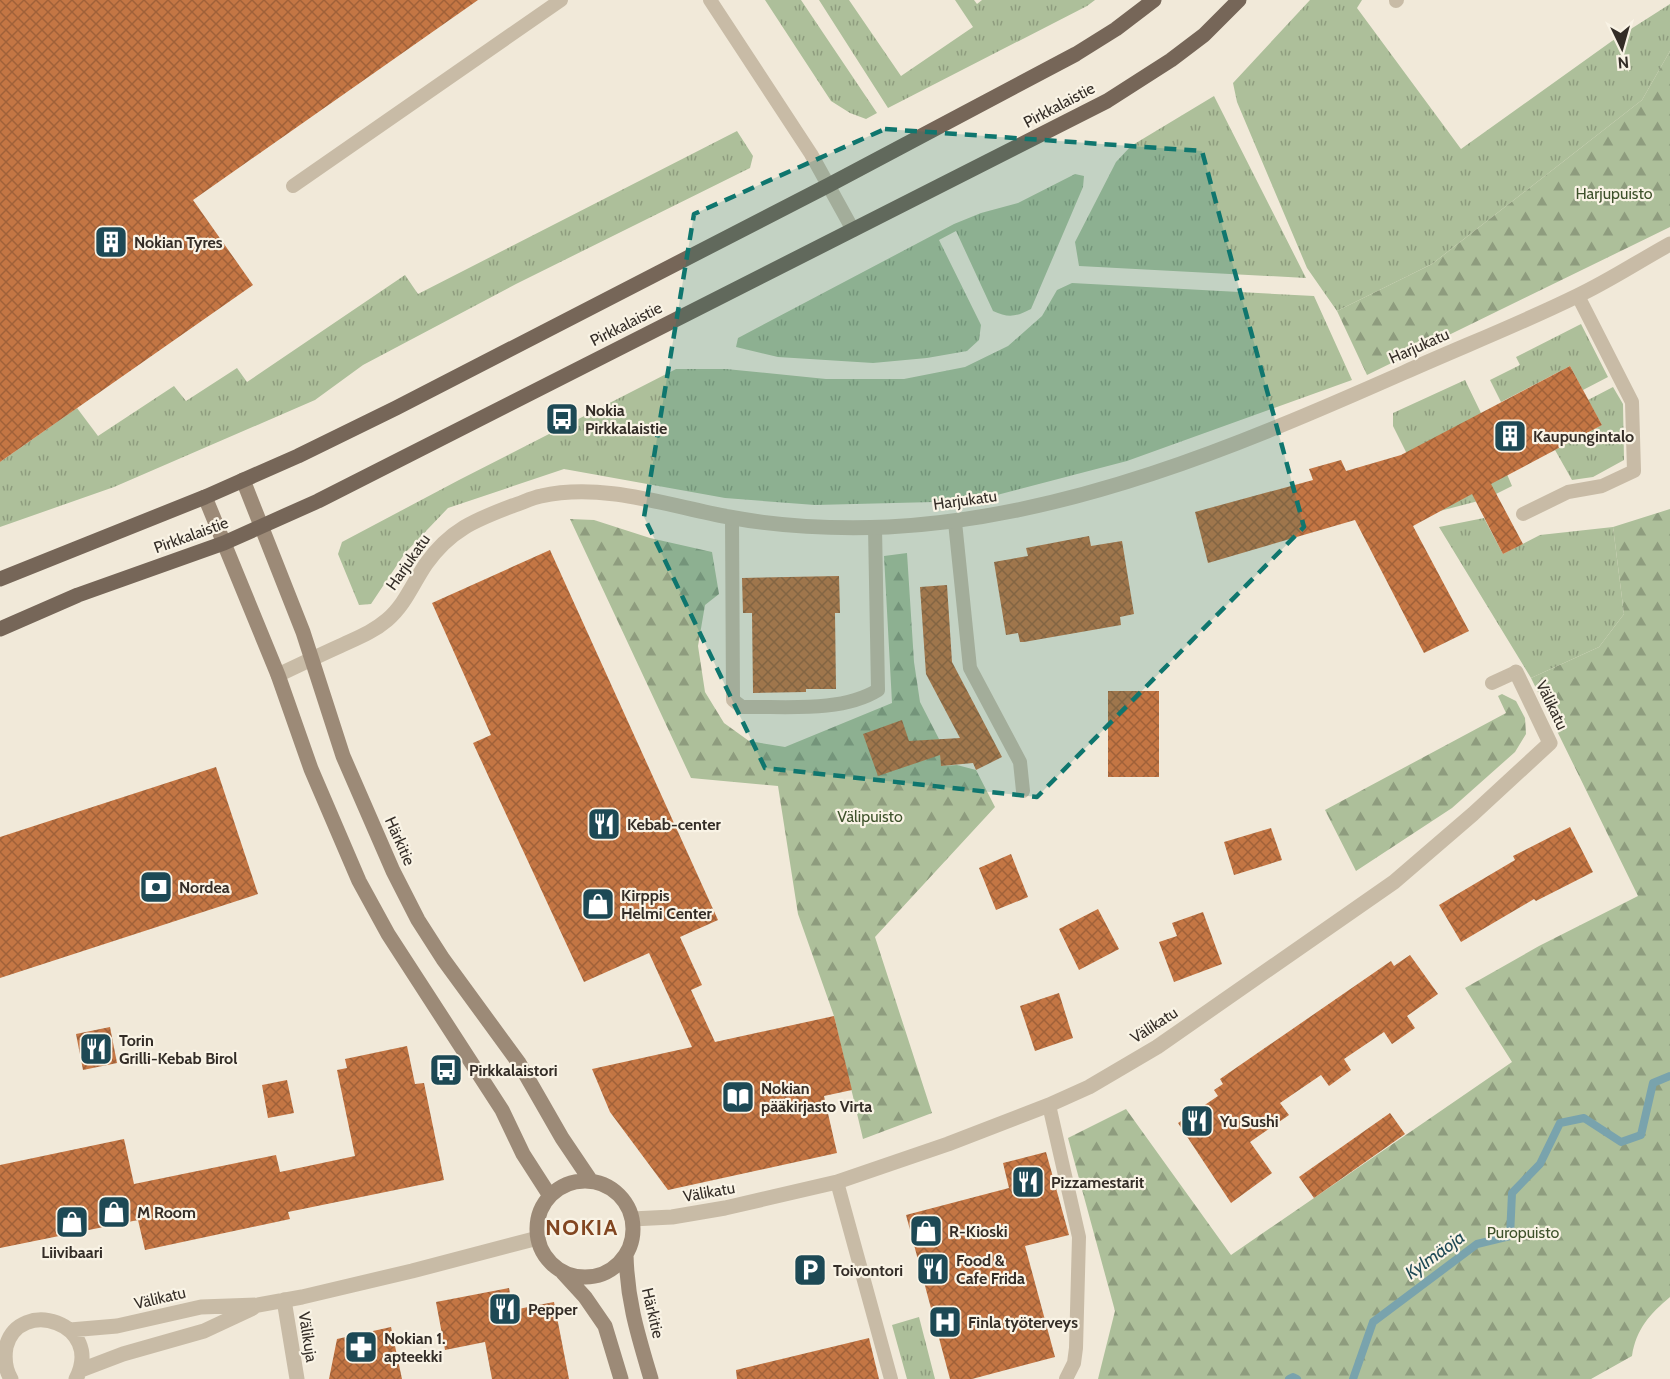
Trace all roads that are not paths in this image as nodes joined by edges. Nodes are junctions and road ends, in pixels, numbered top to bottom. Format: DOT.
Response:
graph roads {
  1 [pos="561,0"];
  2 [pos="710,0"];
  3 [pos="1154,0"];
  4 [pos="1239,0"];
  5 [pos="829,185"];
  6 [pos="293,186"];
  7 [pos="853,230"];
  8 [pos="1670,244"];
  9 [pos="1578,296"];
  10 [pos="243,480"];
  11 [pos="205,497"];
  12 [pos="1523,514"];
  13 [pos="732,518"];
  14 [pos="955,522"];
  15 [pos="875,527"];
  16 [pos="262,528"];
  17 [pos="224,543"];
  18 [pos="0,579"];
  19 [pos="0,628"];
  20 [pos="311,660"];
  21 [pos="1516,672"];
  22 [pos="278,675"];
  23 [pos="1492,683"];
  24 [pos="1023,791"];
  25 [pos="1049,1105"];
  26 [pos="591,1182"];
  27 [pos="837,1182"];
  28 [pos="550,1196"];
  29 [pos="632,1219"];
  30 [pos="538,1238"];
  31 [pos="626,1254"];
  32 [pos="561,1270"];
  33 [pos="284,1300"];
  34 [pos="258,1305"];
  35 [pos="70,1330"];
  36 [pos="4,1345"];
  37 [pos="79,1374"];
  38 [pos="11,1379"];
  39 [pos="297,1379"];
  40 [pos="621,1379"];
  41 [pos="651,1379"];
  42 [pos="891,1379"];
  43 [pos="1066,1379"];
  1 -- 6 [label="lane"];
  2 -- 5 [label="lane"];
  3 -- 5 [label="main road, Pirkkalaistie"];
  4 -- 7 [label="main road, Pirkkalaistie"];
  5 -- 7 [label="lane"];
  5 -- 10 [label="main road, Pirkkalaistie"];
  7 -- 16 [label="main road, Pirkkalaistie"];
  8 -- 9 [label="street, Harjukatu"];
  9 -- 12 [label="lane"];
  9 -- 14 [label="street, Harjukatu"];
  10 -- 11 [label="main road, Pirkkalaistie"];
  10 -- 16 [label="main road, Härkitie"];
  11 -- 17 [label="main road"];
  11 -- 18 [label="main road, Pirkkalaistie"];
  13 -- 15 [label="street, Harjukatu"];
  13 -- 15 [label="lane"];
  13 -- 20 [label="street, Harjukatu"];
  14 -- 15 [label="street, Harjukatu"];
  14 -- 24 [label="lane"];
  16 -- 17 [label="main road, Pirkkalaistie"];
  16 -- 20 [label="main road, Härkitie"];
  17 -- 19 [label="main road, Pirkkalaistie"];
  17 -- 22 [label="main road"];
  20 -- 22 [label="street, Harjukatu"];
  20 -- 26 [label="main road, Härkitie"];
  21 -- 23 [label="lane"];
  21 -- 25 [label="street, Välikatu"];
  22 -- 28 [label="main road"];
  25 -- 27 [label="street, Välikatu"];
  25 -- 43 [label="lane"];
  26 -- 28 [label="main road"];
  26 -- 29 [label="main road"];
  27 -- 29 [label="street, Välikatu"];
  27 -- 42 [label="lane"];
  28 -- 30 [label="main road"];
  29 -- 31 [label="main road"];
  30 -- 32 [label="main road"];
  30 -- 33 [label="street, Välikatu"];
  31 -- 32 [label="main road"];
  31 -- 41 [label="main road, Härkitie"];
  32 -- 40 [label="main road"];
  33 -- 34 [label="street, Välikatu"];
  33 -- 39 [label="street, Välikuja"];
  34 -- 35 [label="street, Välikatu"];
  34 -- 37 [label="street, Välikatu"];
  35 -- 36 [label="street"];
  35 -- 37 [label="street"];
  36 -- 38 [label="street"];
}
